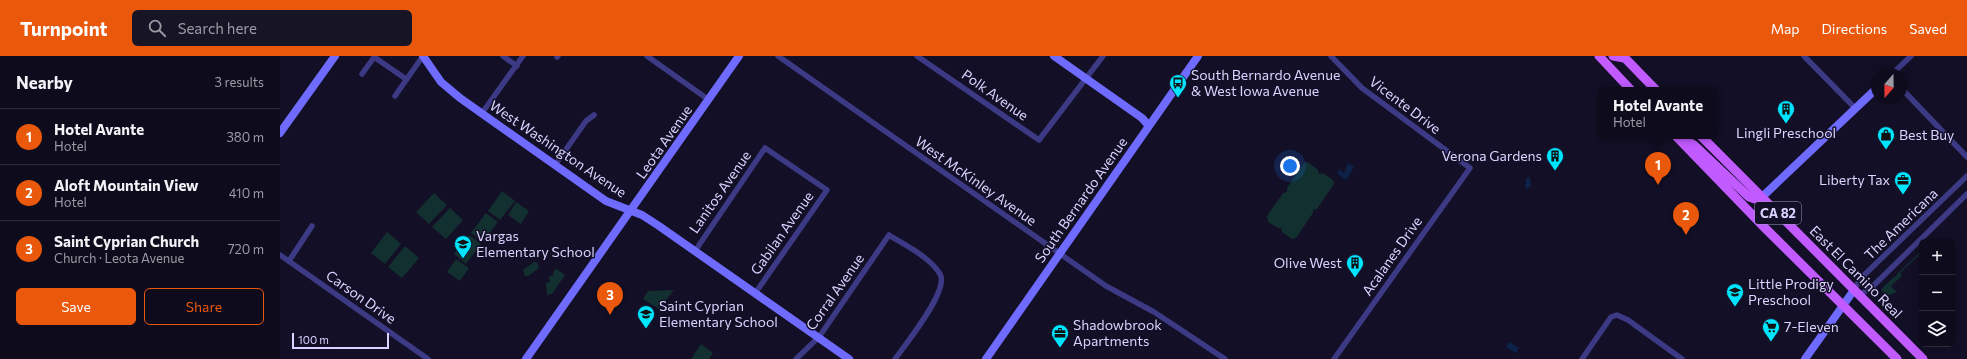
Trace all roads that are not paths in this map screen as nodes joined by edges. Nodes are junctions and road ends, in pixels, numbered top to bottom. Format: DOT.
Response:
graph roads {
  1 [pos="335,56"];
  2 [pos="423,56"];
  3 [pos="502,56"];
  4 [pos="523,56"];
  5 [pos="647,56"];
  6 [pos="739,56"];
  7 [pos="778,56"];
  8 [pos="917,56"];
  9 [pos="1054,56"];
  10 [pos="1103,56"];
  11 [pos="1198,56"];
  12 [pos="1331,56"];
  13 [pos="1599,56"];
  14 [pos="1613,56"];
  15 [pos="1804,56"];
  16 [pos="1910,56"];
  17 [pos="375,57"];
  18 [pos="1623,57"];
  19 [pos="517,66"];
  20 [pos="1898,68"];
  21 [pos="362,74"];
  22 [pos="1086,78"];
  23 [pos="406,79"];
  24 [pos="1628,87"];
  25 [pos="1653,87"];
  26 [pos="1871,93"];
  27 [pos="1907,94"];
  28 [pos="395,96"];
  29 [pos="709,100"];
  30 [pos="1855,108"];
  31 [pos="482,113"];
  32 [pos="594,115"];
  33 [pos="1149,126"];
  34 [pos="280,133"];
  35 [pos="1680,139"];
  36 [pos="1683,139"];
  37 [pos="1704,139"];
  38 [pos="765,148"];
  39 [pos="1967,157"];
  40 [pos="556,165"];
  41 [pos="1470,168"];
  42 [pos="1967,176"];
  43 [pos="1967,194"];
  44 [pos="1762,197"];
  45 [pos="631,212"];
  46 [pos="312,226"];
  47 [pos="695,251"];
  48 [pos="1060,254"];
  49 [pos="280,255"];
  50 [pos="289,262"];
  51 [pos="756,292"];
  52 [pos="1857,293"];
  53 [pos="1844,306"];
  54 [pos="819,337"];
  55 [pos="428,359"];
  56 [pos="526,359"];
  57 [pos="796,359"];
  58 [pos="849,359"];
  59 [pos="895,359"];
  60 [pos="986,359"];
  61 [pos="1225,359"];
  62 [pos="1334,359"];
  63 [pos="1582,359"];
  64 [pos="1682,359"];
  65 [pos="1805,359"];
  66 [pos="1897,359"];
  67 [pos="1923,359"];
  1 -- 34 [label="street"];
  2 -- 23 [label="street"];
  2 -- 31 [label="street, West Washington Avenue"];
  3 -- 19 [label="street"];
  4 -- 19 [label="street"];
  5 -- 29 [label="street"];
  6 -- 29 [label="street, Leota Avenue"];
  7 -- 48 [label="street, West McKinley Avenue"];
  8 -- 22 [label="street, Polk Avenue"];
  9 -- 22 [label="street"];
  10 -- 22 [label="street"];
  11 -- 33 [label="street, South Bernardo Avenue"];
  12 -- 41 [label="street, Vicente Drive"];
  13 -- 24 [label="main road"];
  14 -- 18 [label="main road"];
  15 -- 30 [label="street"];
  16 -- 20 [label="street"];
  17 -- 21 [label="street"];
  17 -- 23 [label="street"];
  18 -- 25 [label="main road"];
  19 -- 31 [label="street"];
  22 -- 33 [label="street"];
  23 -- 28 [label="street"];
  26 -- 30 [label="street"];
  27 -- 39 [label="street"];
  29 -- 45 [label="street, Leota Avenue"];
  30 -- 44 [label="street"];
  31 -- 40 [label="street, West Washington Avenue"];
  32 -- 40 [label="street"];
  33 -- 48 [label="street, South Bernardo Avenue"];
  35 -- 53 [label="main road, CA 82"];
  36 -- 44 [label="main road"];
  37 -- 44 [label="main road, East El Camino Real / CA 82"];
  38 -- 47 [label="street, Lanitos Avenue"];
  38 -- 51 [label="street, Gabilan Avenue"];
  40 -- 45 [label="street, West Washington Avenue"];
  41 -- 62 [label="street, Acalanes Drive"];
  42 -- 52 [label="street, The Americana"];
  43 -- 52 [label="street, The Americana"];
  44 -- 52 [label="main road, East El Camino Real / CA 82"];
  45 -- 47 [label="street, West Washington Avenue"];
  45 -- 56 [label="street, Leota Avenue"];
  46 -- 50 [label="street"];
  47 -- 51 [label="street, West Washington Avenue"];
  48 -- 60 [label="street, South Bernardo Avenue"];
  48 -- 61 [label="street, West McKinley Avenue"];
  49 -- 50 [label="street, Carson Drive"];
  50 -- 55 [label="street, Carson Drive"];
  51 -- 54 [label="street, West Washington Avenue"];
  52 -- 53 [label="street"];
  52 -- 67 [label="main road, East El Camino Real / CA 82"];
  53 -- 65 [label="street"];
  53 -- 66 [label="main road, CA 82"];
  54 -- 57 [label="street, Corral Avenue"];
  54 -- 58 [label="street, West Washington Avenue"];
  54 -- 59 [label="street, Corral Avenue"];
  63 -- 64 [label="street"];
}
